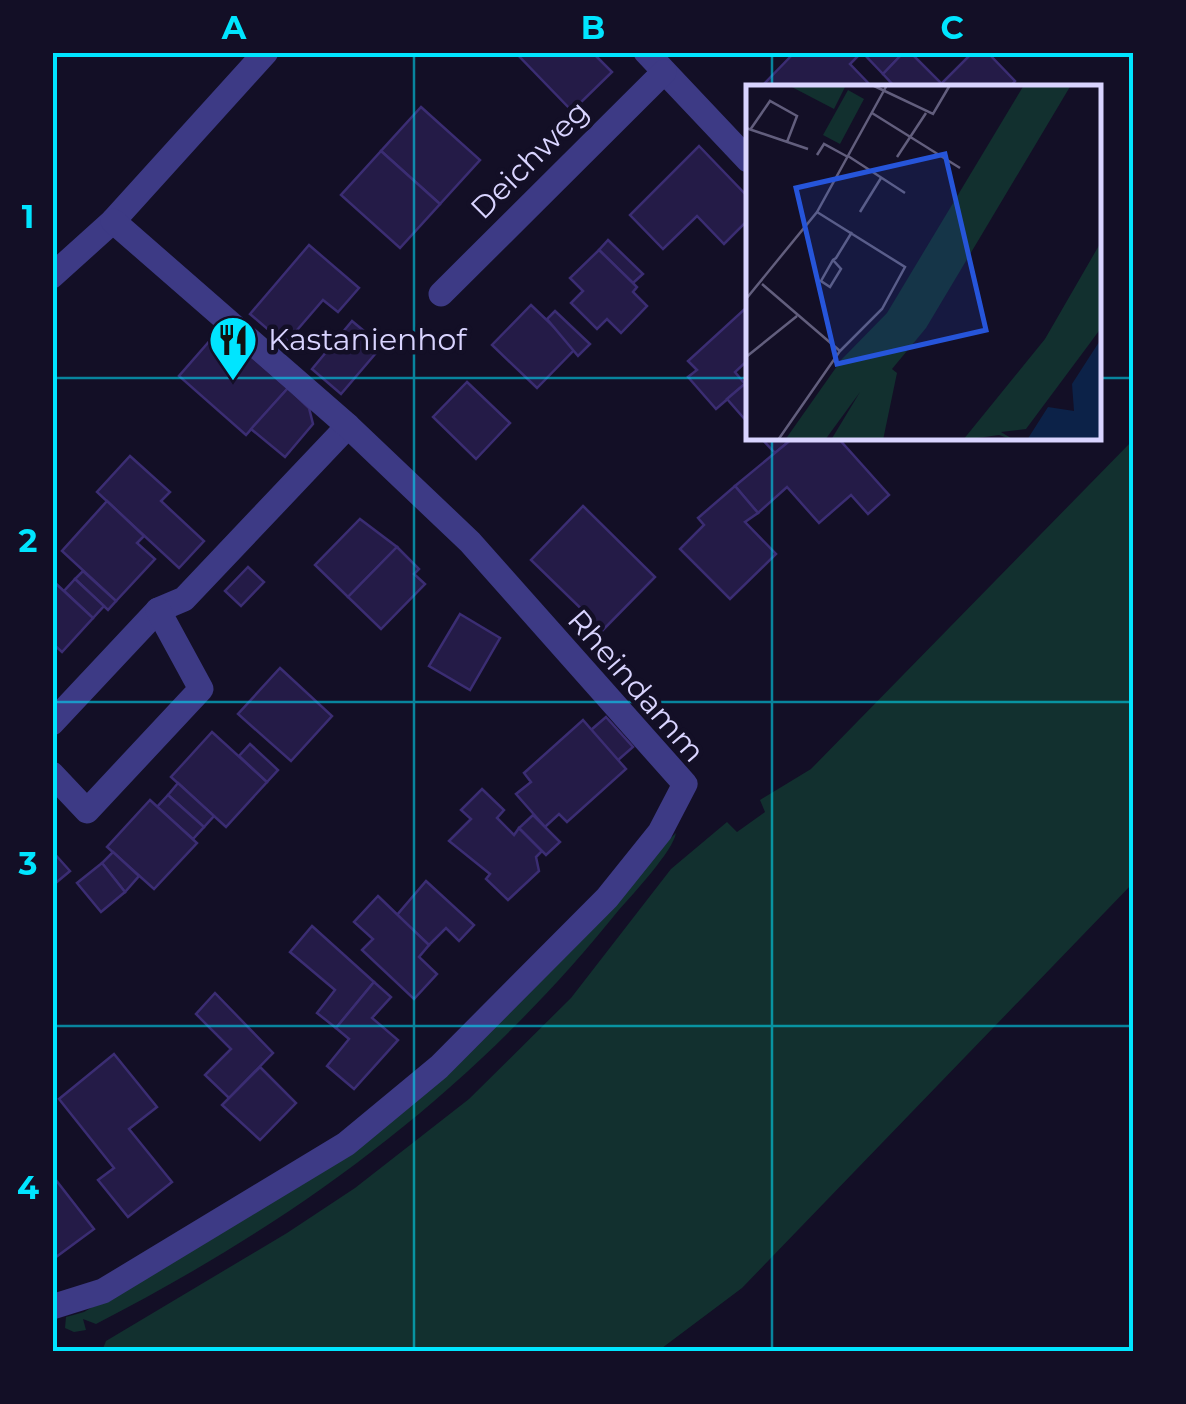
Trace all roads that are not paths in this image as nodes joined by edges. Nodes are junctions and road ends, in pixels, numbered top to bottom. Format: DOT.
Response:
graph roads {
  1 [pos="266,52"];
  2 [pos="655,62"];
  3 [pos="746,158"];
  4 [pos="114,220"];
  5 [pos="52,276"];
  6 [pos="442,294"];
  7 [pos="348,426"];
  8 [pos="158,610"];
  9 [pos="52,722"];
  10 [pos="52,774"];
  11 [pos="52,1307"];
  1 -- 4 [label="street"];
  2 -- 3 [label="street, Deichweg"];
  2 -- 6 [label="street, Deichweg"];
  4 -- 5 [label="street"];
  4 -- 7 [label="street, Rheindamm"];
  7 -- 8 [label="street"];
  7 -- 11 [label="street, Rheindamm"];
  8 -- 9 [label="street"];
  8 -- 10 [label="street"];
}
